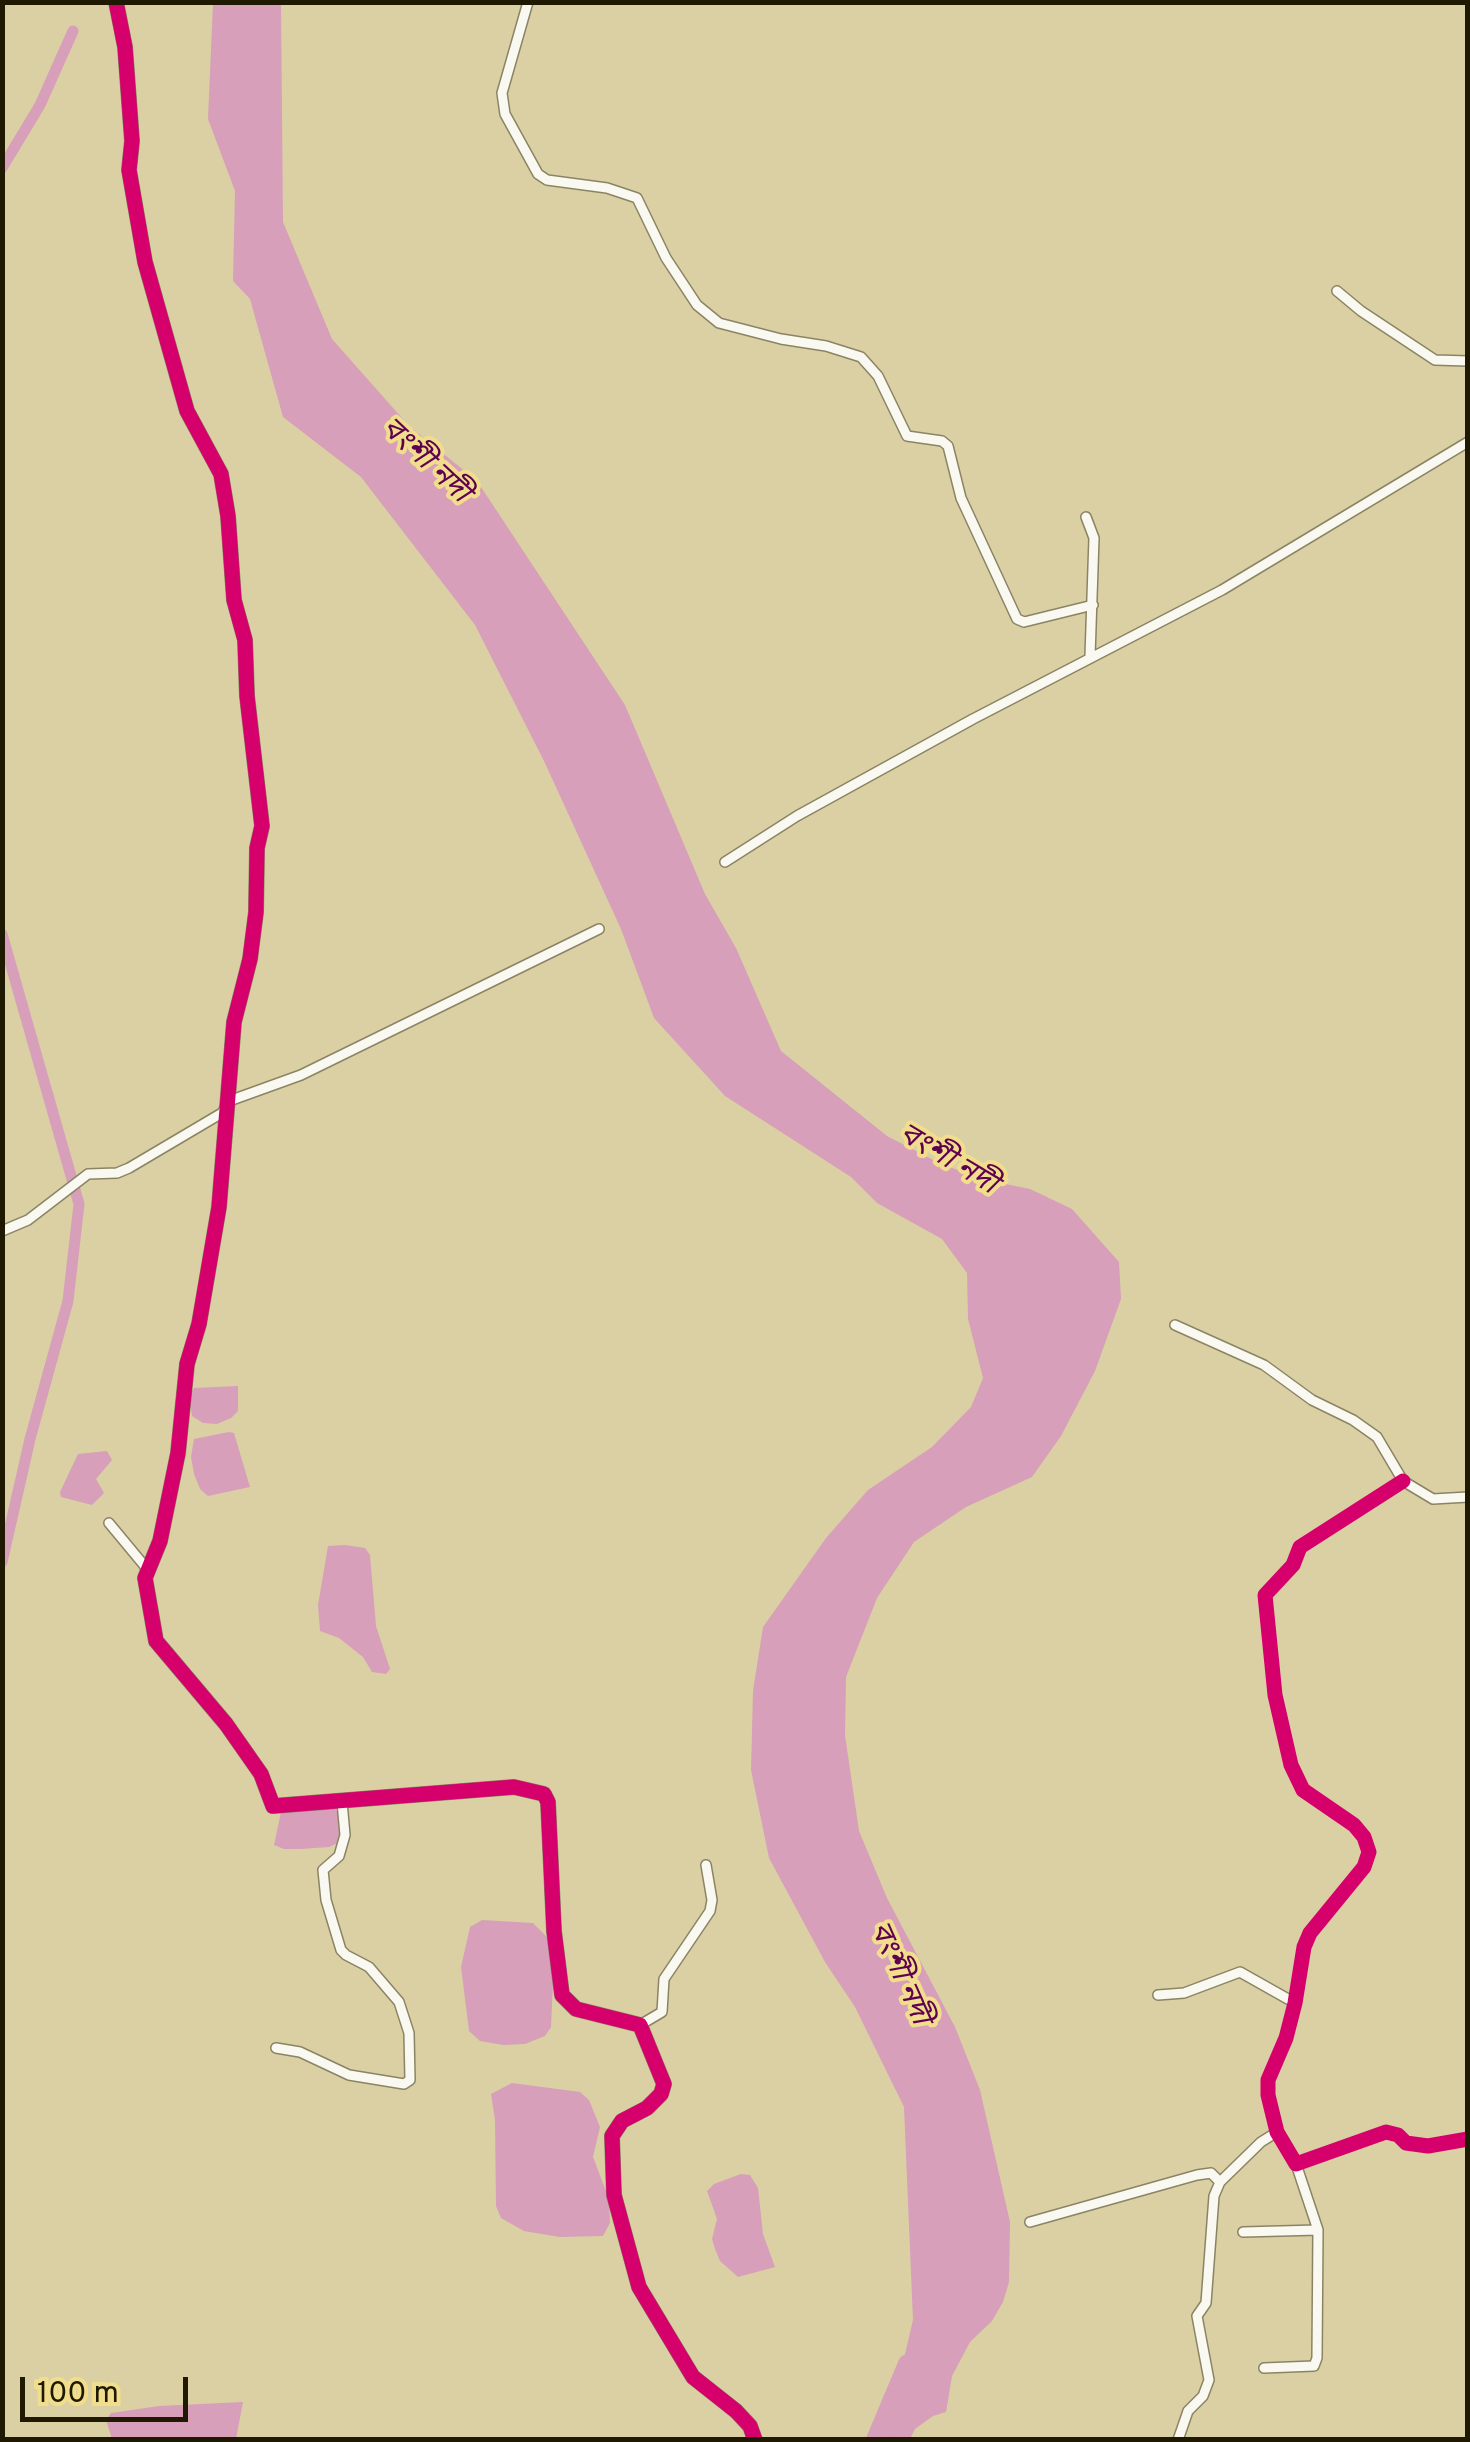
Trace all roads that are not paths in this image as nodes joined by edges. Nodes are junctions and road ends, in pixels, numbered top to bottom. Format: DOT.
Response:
graph roads {
  1 [pos="116,2"];
  2 [pos="528,2"];
  3 [pos="1337,291"];
  4 [pos="1468,361"];
  5 [pos="1468,442"];
  6 [pos="1086,516"];
  7 [pos="1093,605"];
  8 [pos="1090,656"];
  9 [pos="725,862"];
  10 [pos="599,929"];
  11 [pos="229,1102"];
  12 [pos="2,1231"];
  13 [pos="1176,1325"];
  14 [pos="1402,1481"];
  15 [pos="1468,1498"];
  16 [pos="109,1523"];
  17 [pos="148,1570"];
  18 [pos="342,1802"];
  19 [pos="706,1866"];
  20 [pos="1158,1995"];
  21 [pos="1295,2003"];
  22 [pos="640,2025"];
  23 [pos="276,2048"];
  24 [pos="1277,2132"];
  25 [pos="1468,2140"];
  26 [pos="1296,2164"];
  27 [pos="1220,2182"];
  28 [pos="1030,2222"];
  29 [pos="1318,2230"];
  30 [pos="1243,2232"];
  31 [pos="1264,2368"];
  32 [pos="755,2440"];
  33 [pos="1178,2440"];
  1 -- 11 [label="street"];
  2 -- 7 [label="street"];
  3 -- 4 [label="street"];
  5 -- 8 [label="street"];
  6 -- 7 [label="street"];
  7 -- 8 [label="street"];
  8 -- 9 [label="street"];
  10 -- 11 [label="street"];
  11 -- 12 [label="street"];
  11 -- 17 [label="street"];
  13 -- 14 [label="street"];
  14 -- 15 [label="street"];
  14 -- 21 [label="street"];
  16 -- 17 [label="street"];
  17 -- 18 [label="street"];
  18 -- 22 [label="street"];
  18 -- 23 [label="street"];
  19 -- 22 [label="street"];
  20 -- 21 [label="street"];
  21 -- 24 [label="street"];
  22 -- 32 [label="street"];
  24 -- 26 [label="street"];
  24 -- 27 [label="street"];
  25 -- 26 [label="street"];
  26 -- 29 [label="street"];
  27 -- 28 [label="street"];
  27 -- 33 [label="street"];
  29 -- 30 [label="street"];
  29 -- 31 [label="street"];
}
